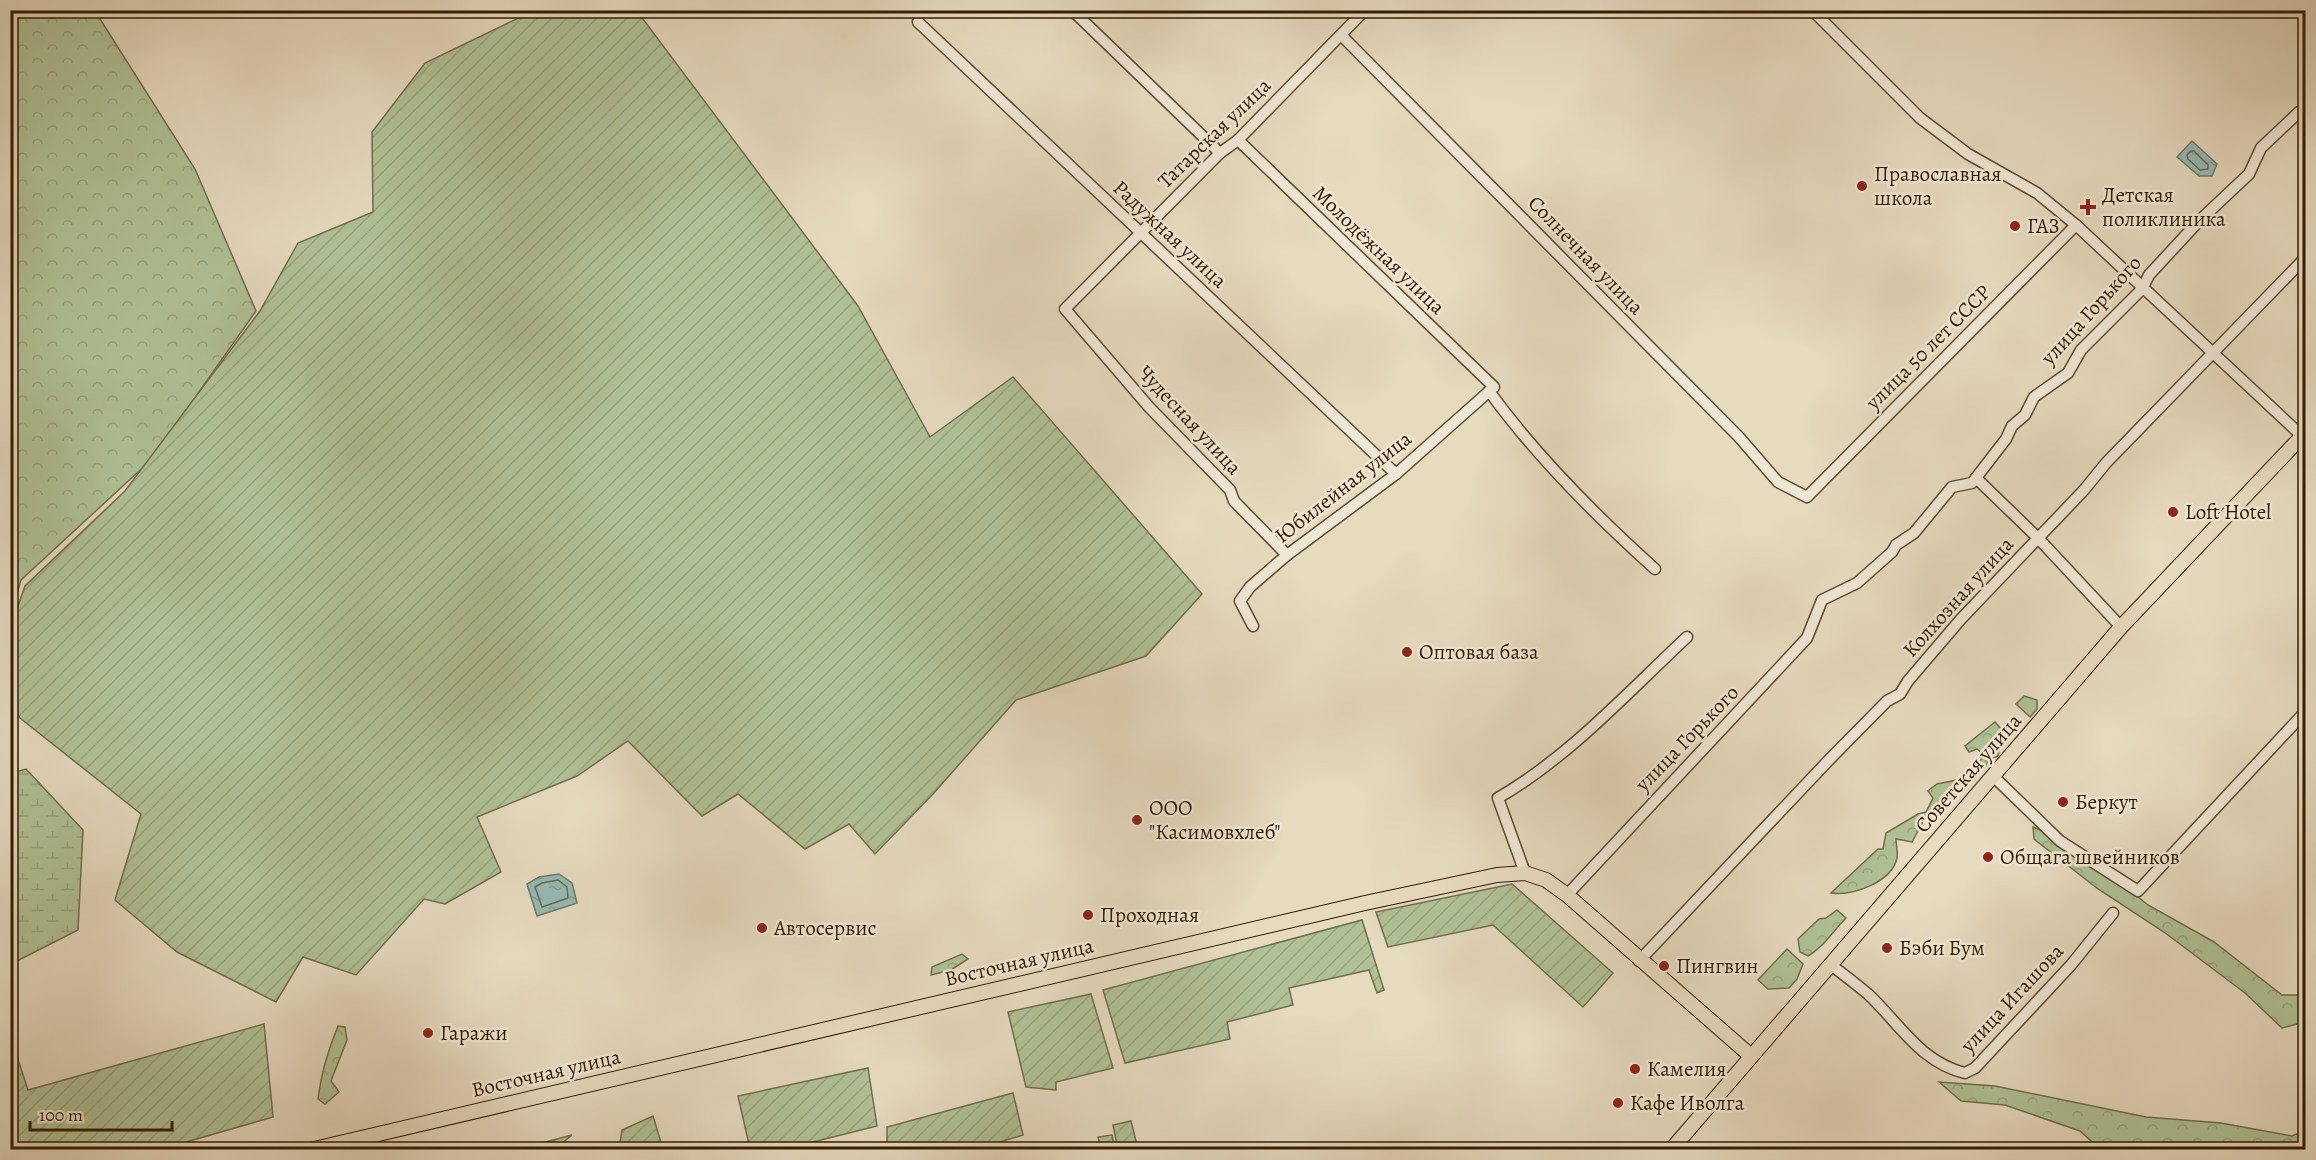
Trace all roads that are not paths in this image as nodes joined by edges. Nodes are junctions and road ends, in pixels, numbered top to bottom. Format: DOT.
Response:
graph roads {
  1 [pos="1072,10"];
  2 [pos="1365,10"];
  3 [pos="1812,10"];
  4 [pos="918,22"];
  5 [pos="1341,35"];
  6 [pos="2306,110"];
  7 [pos="1238,140"];
  8 [pos="1220,153"];
  9 [pos="2076,225"];
  10 [pos="1139,232"];
  11 [pos="2306,257"];
  12 [pos="2142,289"];
  13 [pos="1065,309"];
  14 [pos="2212,353"];
  15 [pos="1491,389"];
  16 [pos="2304,434"];
  17 [pos="1396,474"];
  18 [pos="1976,478"];
  19 [pos="1807,497"];
  20 [pos="2038,538"];
  21 [pos="1287,555"];
  22 [pos="1655,569"];
  23 [pos="1253,626"];
  24 [pos="2121,627"];
  25 [pos="1688,637"];
  26 [pos="2306,711"];
  27 [pos="1992,775"];
  28 [pos="1525,873"];
  29 [pos="1567,895"];
  30 [pos="2113,913"];
  31 [pos="1639,961"];
  32 [pos="1831,964"];
  33 [pos="1751,1056"];
  34 [pos="310,1149"];
  35 [pos="1671,1149"];
  1 -- 8 [label="street"];
  2 -- 5 [label="street, Татарская улица"];
  3 -- 9 [label="street"];
  4 -- 10 [label="street, Радужная улица"];
  5 -- 7 [label="street, Татарская улица"];
  5 -- 19 [label="street, Солнечная улица"];
  6 -- 12 [label="street, улица Горького"];
  7 -- 8 [label="street, Татарская улица"];
  7 -- 15 [label="street, Молодёжная улица"];
  8 -- 10 [label="street, Татарская улица"];
  9 -- 12 [label="street"];
  9 -- 19 [label="street, улица 50 лет СССР"];
  10 -- 13 [label="street, Татарская улица"];
  10 -- 17 [label="street, Радужная улица"];
  11 -- 14 [label="street, Колхозная улица"];
  12 -- 14 [label="street"];
  12 -- 18 [label="street, улица Горького"];
  13 -- 21 [label="street, Чудесная улица"];
  14 -- 16 [label="street"];
  14 -- 20 [label="street, Колхозная улица"];
  15 -- 17 [label="street, Юбилейная улица"];
  15 -- 22 [label="street"];
  16 -- 24 [label="main road, Советская улица"];
  17 -- 21 [label="street, Юбилейная улица"];
  18 -- 20 [label="street"];
  18 -- 29 [label="street, улица Горького"];
  20 -- 24 [label="street"];
  20 -- 31 [label="street, Колхозная улица"];
  21 -- 23 [label="street, Юбилейная улица"];
  24 -- 27 [label="main road, Советская улица"];
  25 -- 28 [label="street"];
  26 -- 27 [label="street"];
  27 -- 32 [label="main road, Советская улица"];
  28 -- 29 [label="main road, Восточная улица"];
  28 -- 34 [label="main road, Восточная улица"];
  29 -- 31 [label="main road, Восточная улица"];
  30 -- 32 [label="street, улица Игашова"];
  31 -- 33 [label="main road, Восточная улица"];
  32 -- 33 [label="main road, Советская улица"];
  33 -- 35 [label="main road, Советская улица"];
}
